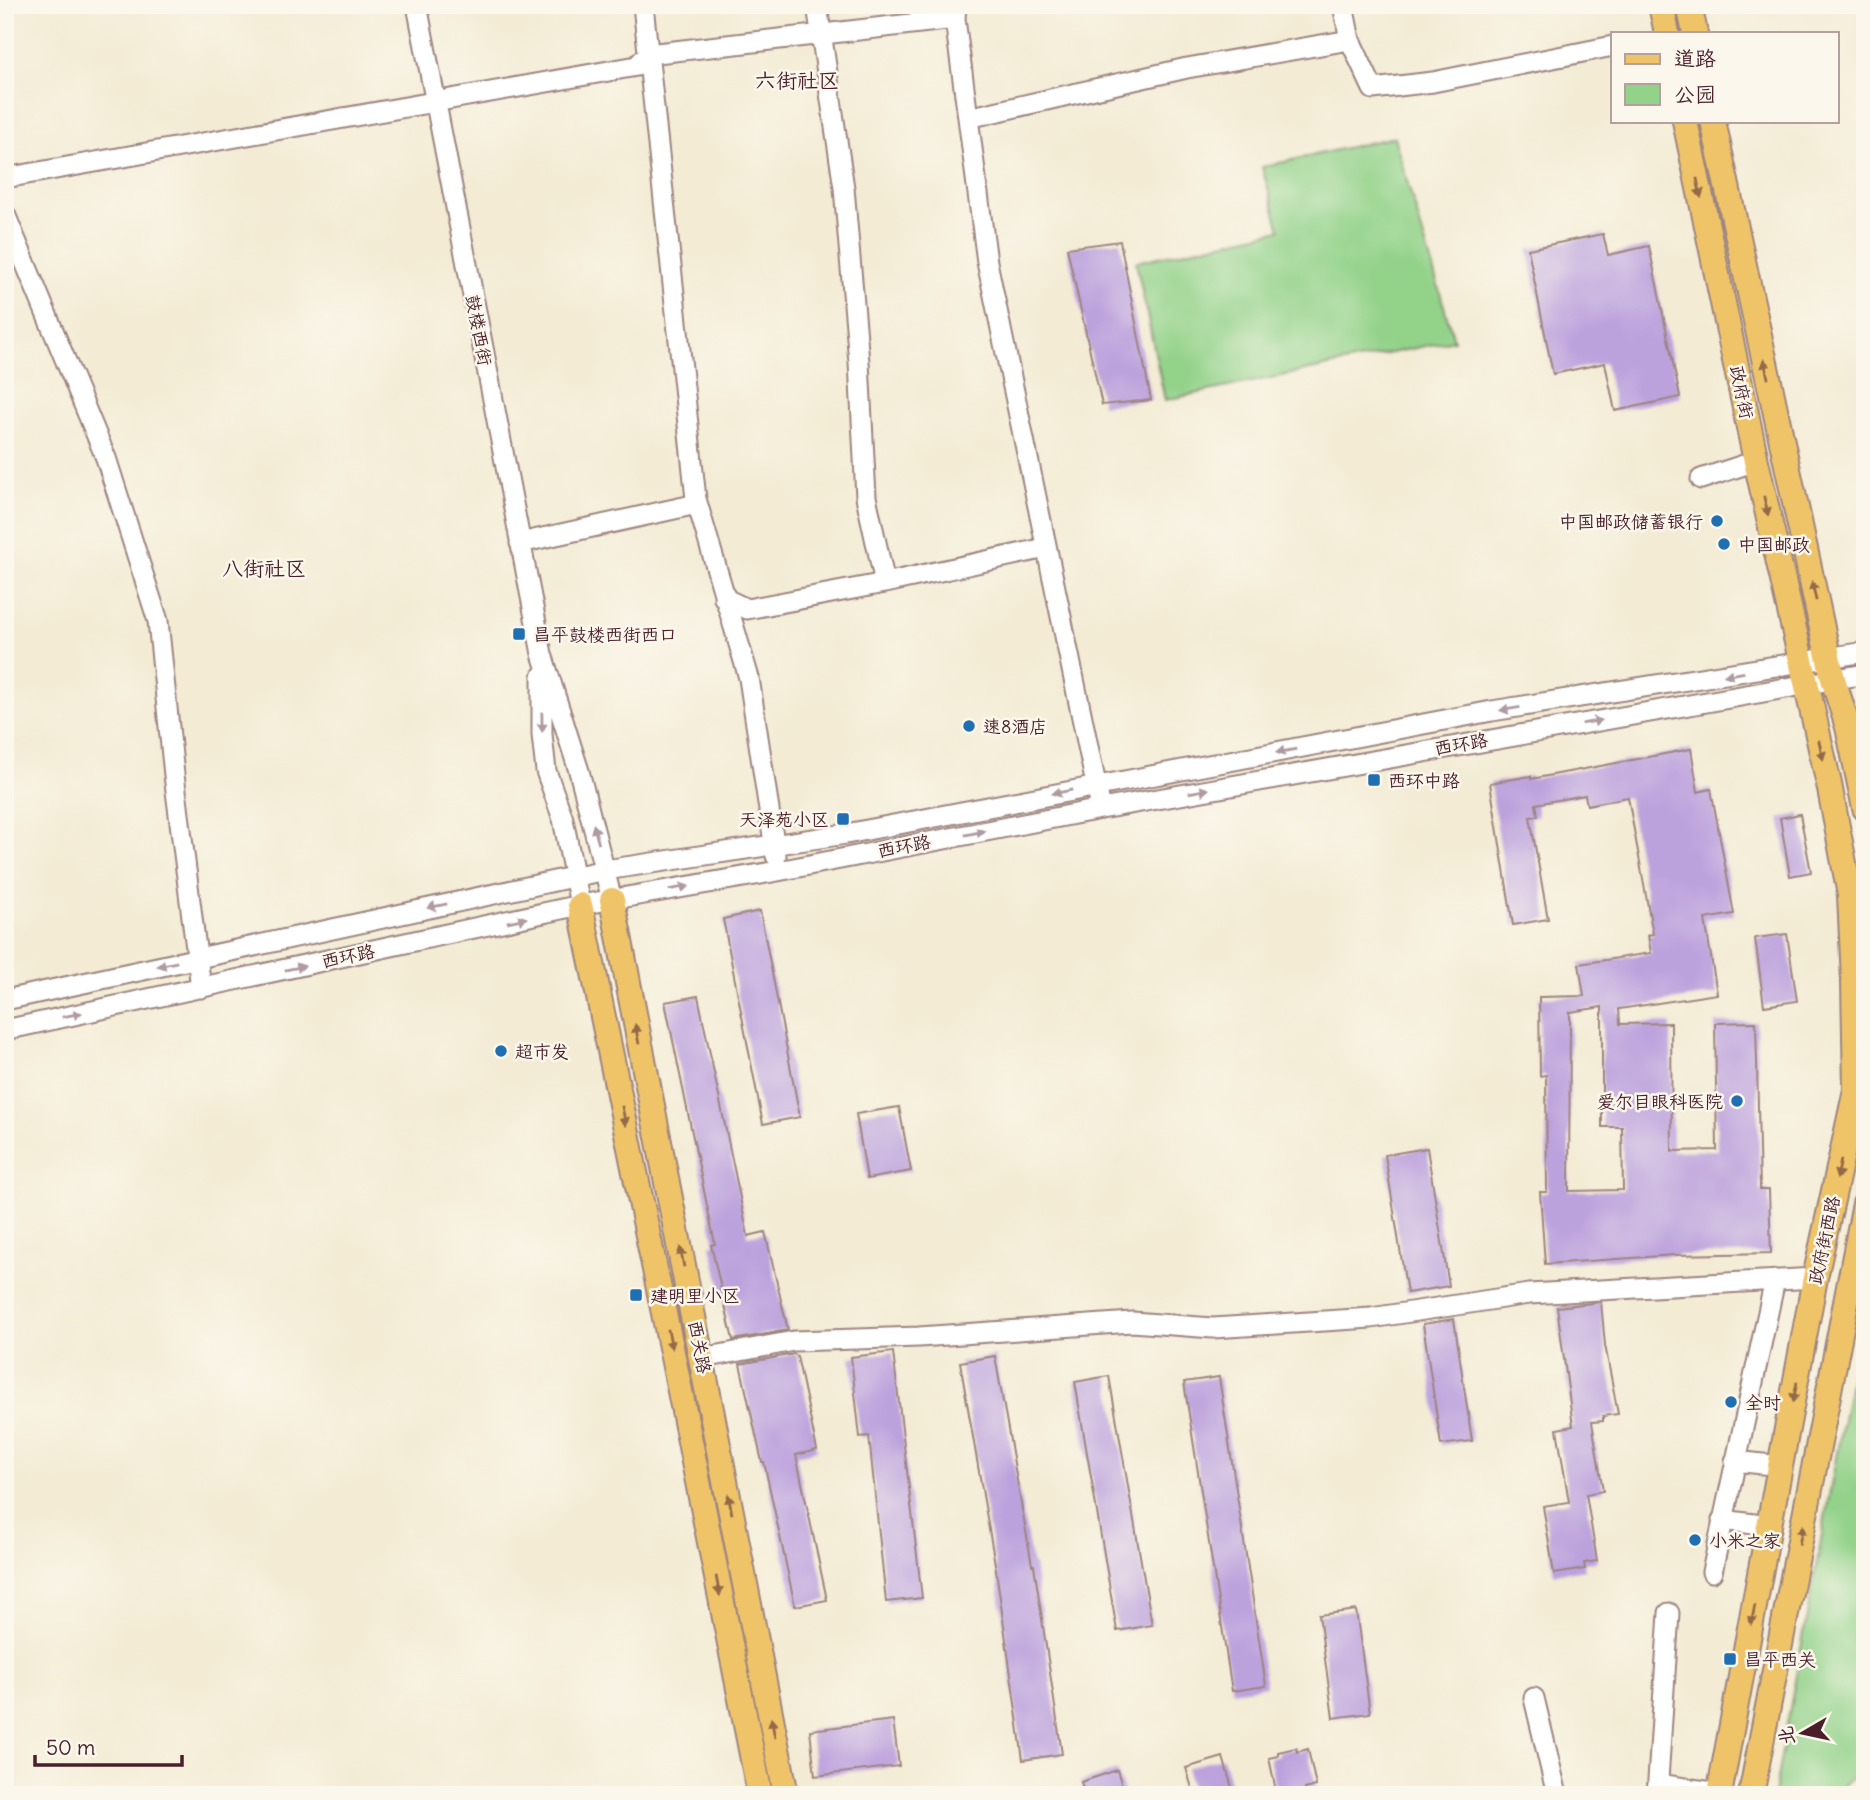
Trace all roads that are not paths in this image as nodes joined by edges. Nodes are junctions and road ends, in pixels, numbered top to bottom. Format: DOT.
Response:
graph roads {
  1 [pos="417,5"];
  2 [pos="643,5"];
  3 [pos="817,5"];
  4 [pos="1343,5"];
  5 [pos="1661,5"];
  6 [pos="1689,5"];
  7 [pos="956,12"];
  8 [pos="1667,32"];
  9 [pos="1695,32"];
  10 [pos="821,34"];
  11 [pos="1350,40"];
  12 [pos="1611,46"];
  13 [pos="648,54"];
  14 [pos="435,100"];
  15 [pos="968,118"];
  16 [pos="1685,122"];
  17 [pos="1713,122"];
  18 [pos="5,177"];
  19 [pos="5,214"];
  20 [pos="1756,461"];
  21 [pos="1701,479"];
  22 [pos="697,504"];
  23 [pos="520,542"];
  24 [pos="1046,548"];
  25 [pos="885,583"];
  26 [pos="724,598"];
  27 [pos="1865,652"];
  28 [pos="542,654"];
  29 [pos="1831,668"];
  30 [pos="1804,673"];
  31 [pos="1865,674"];
  32 [pos="1096,786"];
  33 [pos="1101,808"];
  34 [pos="1865,808"];
  35 [pos="774,844"];
  36 [pos="605,870"];
  37 [pos="778,871"];
  38 [pos="576,877"];
  39 [pos="612,900"];
  40 [pos="580,905"];
  41 [pos="197,958"];
  42 [pos="201,988"];
  43 [pos="5,1000"];
  44 [pos="5,1030"];
  45 [pos="1865,1204"];
  46 [pos="1815,1278"];
  47 [pos="1775,1280"];
  48 [pos="702,1358"];
  49 [pos="1735,1461"];
  50 [pos="1780,1466"];
  51 [pos="1722,1520"];
  52 [pos="1770,1526"];
  53 [pos="1712,1572"];
  54 [pos="1669,1614"];
  55 [pos="1534,1698"];
  56 [pos="1658,1790"];
  57 [pos="1719,1794"];
  58 [pos="760,1795"];
  59 [pos="786,1795"];
  60 [pos="1557,1795"];
  61 [pos="1751,1795"];
  1 -- 14 [label="street, 鼓楼西街"];
  2 -- 13 [label="street"];
  3 -- 10 [label="street"];
  4 -- 11 [label="street"];
  5 -- 8 [label="main road"];
  6 -- 9 [label="main road"];
  7 -- 10 [label="street"];
  7 -- 15 [label="street"];
  10 -- 13 [label="street"];
  10 -- 25 [label="street"];
  11 -- 12 [label="street"];
  11 -- 15 [label="street"];
  13 -- 14 [label="street"];
  13 -- 22 [label="street"];
  14 -- 18 [label="street"];
  14 -- 23 [label="street, 鼓楼西街"];
  15 -- 24 [label="street"];
  16 -- 20 [label="main road, 政府街, one-way"];
  29 -- 17 [label="main road, 政府街, one-way"];
  19 -- 41 [label="street"];
  20 -- 21 [label="street"];
  20 -- 30 [label="main road, 政府街, one-way"];
  22 -- 23 [label="street"];
  22 -- 26 [label="street"];
  23 -- 28 [label="street, 鼓楼西街"];
  24 -- 25 [label="street"];
  24 -- 32 [label="street"];
  25 -- 26 [label="street"];
  26 -- 35 [label="street"];
  27 -- 29 [label="street"];
  36 -- 28 [label="street, 鼓楼西街, one-way"];
  28 -- 38 [label="street, 鼓楼西街, one-way"];
  29 -- 30 [label="street"];
  29 -- 31 [label="street"];
  29 -- 34 [label="main road"];
  30 -- 32 [label="street, 西环路, one-way"];
  33 -- 30 [label="street, 西环路, one-way"];
  30 -- 46 [label="main road, 政府街西路, one-way"];
  32 -- 33 [label="street"];
  32 -- 35 [label="street, 西环路, one-way"];
  37 -- 33 [label="street, 西环路, one-way"];
  35 -- 36 [label="street, 西环路"];
  35 -- 37 [label="street"];
  36 -- 38 [label="street, 西环路"];
  36 -- 39 [label="street, 鼓楼西街"];
  39 -- 37 [label="street, 西环路, one-way"];
  38 -- 40 [label="street, 鼓楼西街"];
  38 -- 41 [label="street, 西环路, one-way"];
  39 -- 40 [label="street, 西环路"];
  48 -- 39 [label="main road, 西关路, one-way"];
  42 -- 40 [label="street, 西环路, one-way"];
  40 -- 58 [label="main road, 西关路, one-way"];
  41 -- 42 [label="street"];
  41 -- 43 [label="street, 西环路, one-way"];
  44 -- 42 [label="street, 西环路, one-way"];
  61 -- 45 [label="main road, 政府街西路, one-way"];
  46 -- 47 [label="street"];
  46 -- 50 [label="main road, 政府街西路, one-way"];
  47 -- 48 [label="street"];
  47 -- 49 [label="street"];
  59 -- 48 [label="main road, 西关路, one-way"];
  49 -- 50 [label="street"];
  49 -- 51 [label="street"];
  50 -- 52 [label="main road, 政府街西路"];
  51 -- 52 [label="street"];
  51 -- 53 [label="street"];
  52 -- 57 [label="main road, 政府街西路, one-way"];
  54 -- 56 [label="street"];
  55 -- 60 [label="street"];
  56 -- 57 [label="street"];
}
